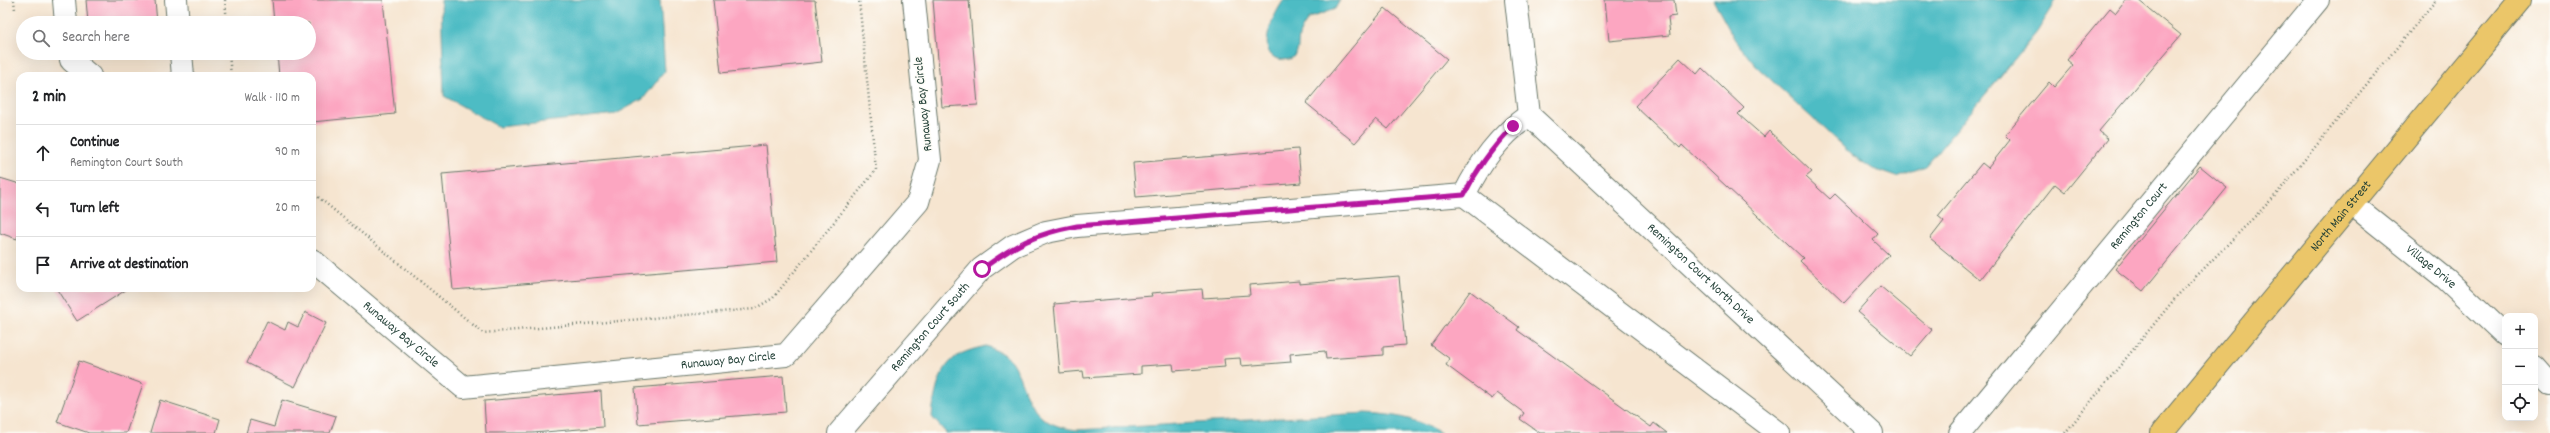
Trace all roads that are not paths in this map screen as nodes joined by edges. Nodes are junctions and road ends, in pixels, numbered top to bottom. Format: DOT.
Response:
graph roads {
  1 [pos="64,0"];
  2 [pos="176,0"];
  3 [pos="914,0"];
  4 [pos="1516,0"];
  5 [pos="2318,0"];
  6 [pos="2520,0"];
  7 [pos="65,16"];
  8 [pos="177,16"];
  9 [pos="72,60"];
  10 [pos="182,60"];
  11 [pos="86,72"];
  12 [pos="183,72"];
  13 [pos="1528,115"];
  14 [pos="1464,195"];
  15 [pos="2352,204"];
  16 [pos="316,263"];
  17 [pos="2502,332"];
  18 [pos="2538,370"];
  19 [pos="2550,384"];
  20 [pos="839,433"];
  21 [pos="1779,433"];
  22 [pos="1872,433"];
  23 [pos="1960,433"];
  24 [pos="2162,433"];
  1 -- 7 [label="street"];
  2 -- 8 [label="street"];
  3 -- 16 [label="street, Runaway Bay Circle"];
  4 -- 13 [label="street"];
  5 -- 23 [label="street, Remington Court"];
  6 -- 15 [label="main road, North Main Street"];
  9 -- 11 [label="street"];
  10 -- 12 [label="street"];
  13 -- 14 [label="street"];
  13 -- 22 [label="street, Remington Court North Drive"];
  14 -- 20 [label="street, Remington Court South"];
  14 -- 21 [label="street"];
  15 -- 17 [label="street, Village Drive"];
  15 -- 24 [label="main road, North Main Street"];
  18 -- 19 [label="street"];
}
